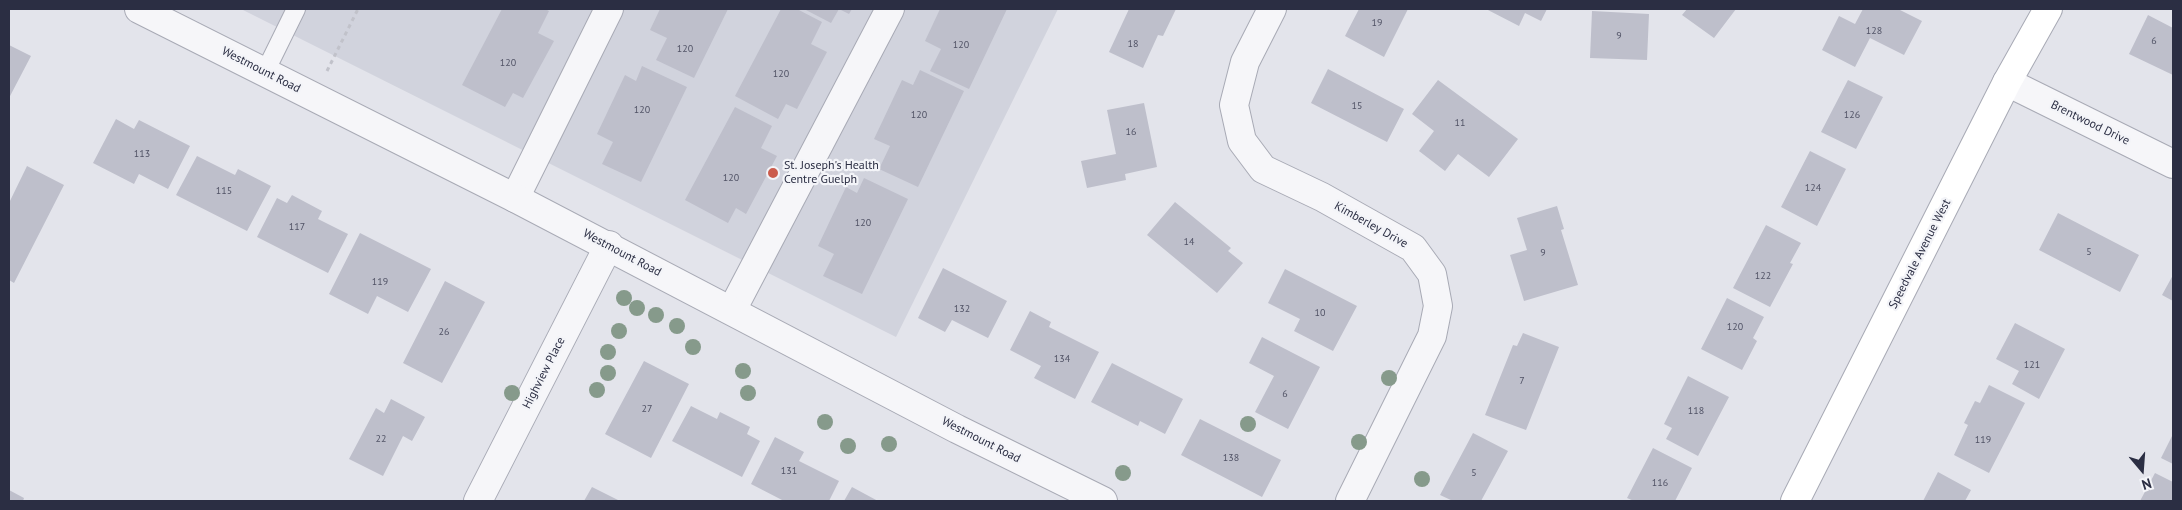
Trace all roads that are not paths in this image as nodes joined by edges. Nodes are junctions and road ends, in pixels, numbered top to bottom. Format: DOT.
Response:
graph roads {
  1 [pos="139,9"];
  2 [pos="296,9"];
  3 [pos="609,9"];
  4 [pos="890,9"];
  5 [pos="1272,9"];
  6 [pos="2048,9"];
  7 [pos="264,72"];
  8 [pos="2007,82"];
  9 [pos="2173,164"];
  10 [pos="516,198"];
  11 [pos="609,245"];
  12 [pos="732,310"];
  13 [pos="478,501"];
  14 [pos="1103,501"];
  15 [pos="1350,501"];
  16 [pos="1795,501"];
  1 -- 7 [label="street, Westmount Road"];
  2 -- 7 [label="lane"];
  3 -- 10 [label="street"];
  4 -- 12 [label="street"];
  5 -- 15 [label="street, Kimberley Drive"];
  6 -- 8 [label="main road, Speedvale Avenue West"];
  7 -- 10 [label="street, Westmount Road"];
  8 -- 9 [label="street, Brentwood Drive"];
  8 -- 16 [label="main road, Speedvale Avenue West"];
  10 -- 11 [label="street, Westmount Road"];
  11 -- 12 [label="street, Westmount Road"];
  11 -- 13 [label="street, Highview Place"];
  12 -- 14 [label="street, Westmount Road"];
}
